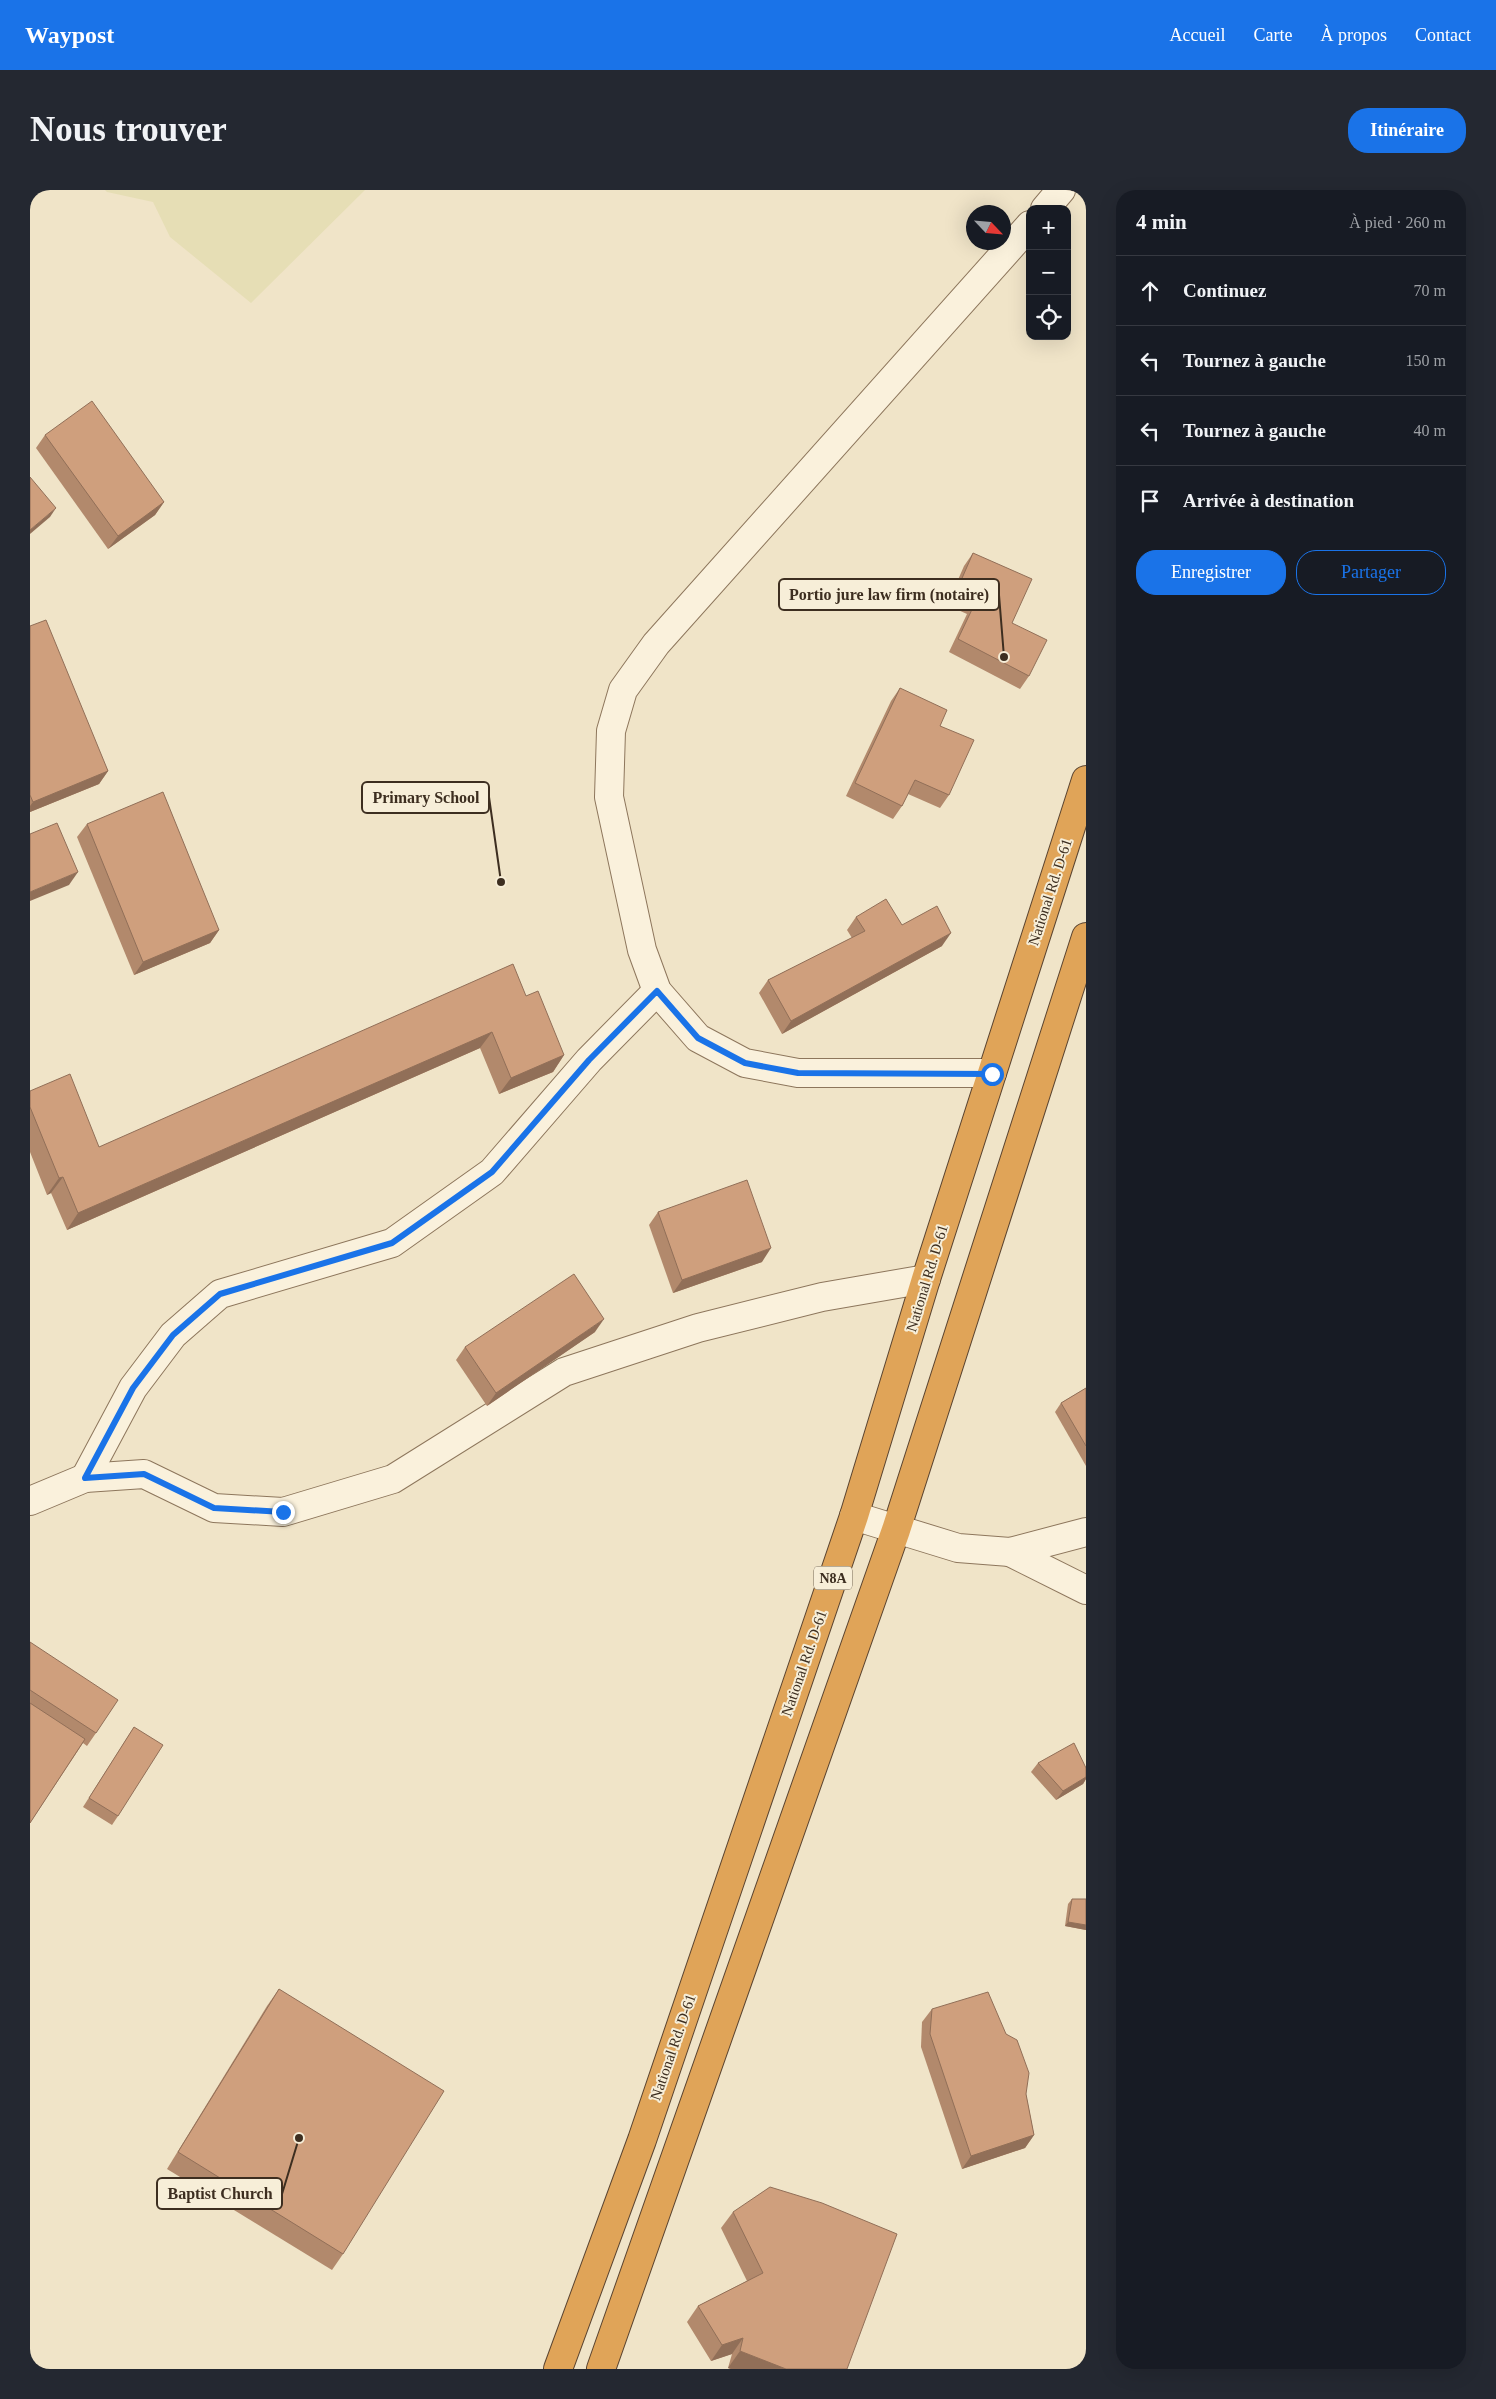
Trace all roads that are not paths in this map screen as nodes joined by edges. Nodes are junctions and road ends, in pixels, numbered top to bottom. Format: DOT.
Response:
graph roads {
  1 [pos="1061,190"];
  2 [pos="1048,205"];
  3 [pos="1026,229"];
  4 [pos="1086,780"];
  5 [pos="1086,937"];
  6 [pos="657,991"];
  7 [pos="992,1074"];
  8 [pos="926,1279"];
  9 [pos="85,1478"];
  10 [pos="30,1501"];
  11 [pos="854,1516"];
  12 [pos="896,1530"];
  13 [pos="1086,1532"];
  14 [pos="1010,1552"];
  15 [pos="1086,1590"];
  16 [pos="558,2369"];
  17 [pos="602,2369"];
  1 -- 2 [label="street"];
  3 -- 6 [label="street"];
  4 -- 7 [label="highway, National Rd. D-61 / N8A"];
  5 -- 12 [label="highway"];
  6 -- 7 [label="street"];
  6 -- 9 [label="street"];
  7 -- 8 [label="highway, National Rd. D-61 / N8A"];
  8 -- 9 [label="street"];
  8 -- 11 [label="highway, National Rd. D-61 / N8A"];
  9 -- 10 [label="street"];
  11 -- 12 [label="street"];
  11 -- 16 [label="highway, National Rd. D-61 / N8A"];
  12 -- 14 [label="street"];
  12 -- 17 [label="highway"];
  13 -- 14 [label="street"];
  14 -- 15 [label="street"];
}
